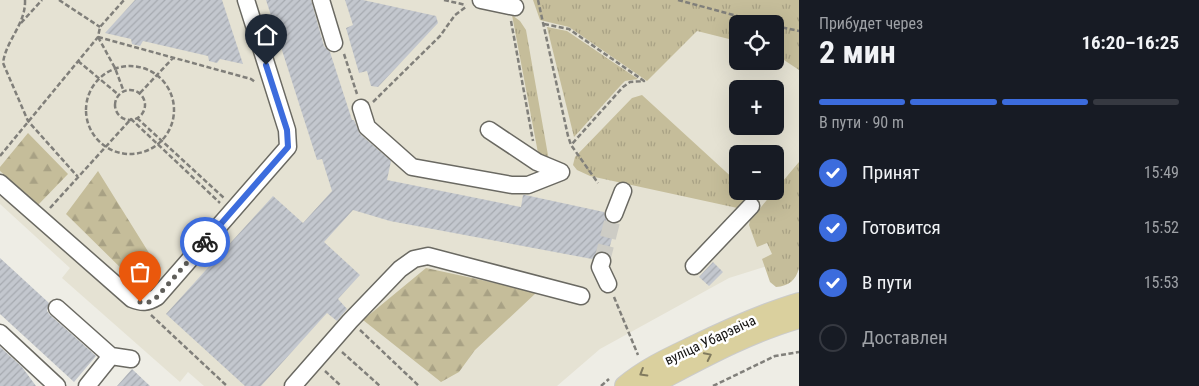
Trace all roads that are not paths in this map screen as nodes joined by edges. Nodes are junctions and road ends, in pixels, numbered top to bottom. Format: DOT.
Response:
graph roads {
  1 [pos="246,0"];
  2 [pos="321,0"];
  3 [pos="475,3"];
  4 [pos="512,11"];
  5 [pos="334,43"];
  6 [pos="361,108"];
  7 [pos="489,130"];
  8 [pos="0,183"];
  9 [pos="623,191"];
  10 [pos="751,206"];
  11 [pos="614,214"];
  12 [pos="602,260"];
  13 [pos="694,266"];
  14 [pos="608,284"];
  15 [pos="581,296"];
  16 [pos="799,303"];
  17 [pos="57,308"];
  18 [pos="799,318"];
  19 [pos="0,333"];
  20 [pos="112,356"];
  21 [pos="131,359"];
  22 [pos="57,386"];
  23 [pos="87,386"];
  24 [pos="293,386"];
  25 [pos="626,386"];
  26 [pos="648,386"];
  1 -- 8 [label="lane"];
  2 -- 5 [label="lane"];
  3 -- 4 [label="lane"];
  6 -- 7 [label="lane"];
  9 -- 11 [label="lane"];
  10 -- 13 [label="lane"];
  12 -- 14 [label="lane"];
  15 -- 24 [label="lane"];
  16 -- 25 [label="main road, вуліца Убарэвіча, one-way"];
  17 -- 20 [label="lane"];
  26 -- 18 [label="main road, вуліца Убарэвіча, one-way"];
  19 -- 22 [label="lane"];
  20 -- 21 [label="lane"];
  20 -- 23 [label="lane"];
}
